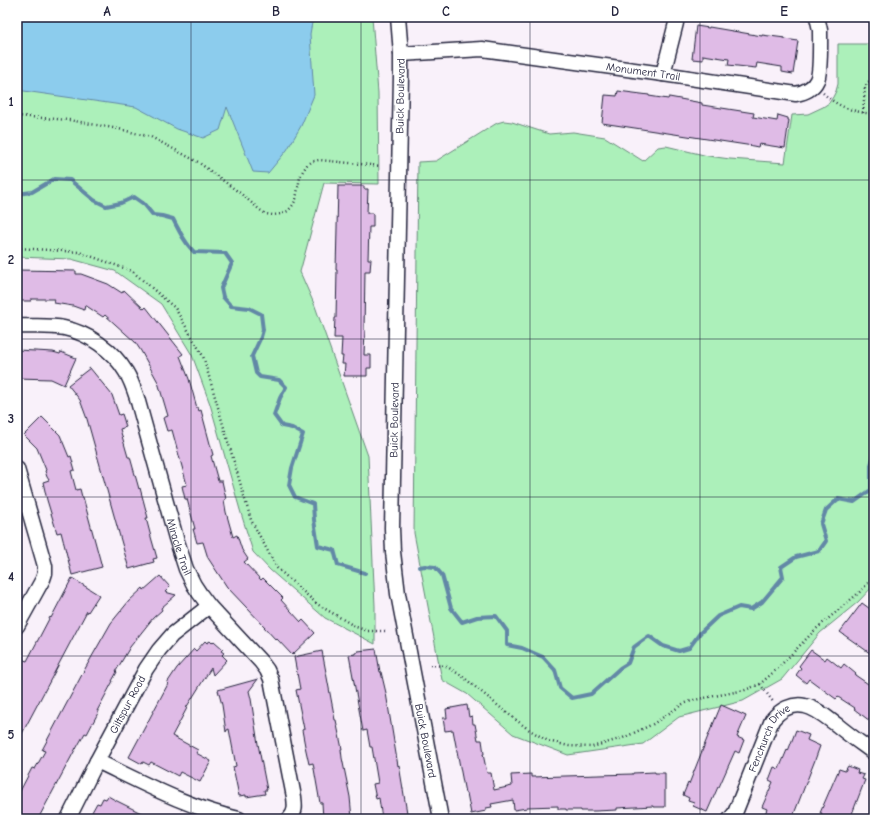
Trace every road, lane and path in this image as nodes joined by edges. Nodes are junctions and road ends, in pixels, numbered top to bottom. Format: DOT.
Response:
graph roads {
  1 [pos="398,17"];
  2 [pos="676,17"];
  3 [pos="817,17"];
  4 [pos="401,54"];
  5 [pos="663,74"];
  6 [pos="874,79"];
  7 [pos="814,85"];
  8 [pos="863,113"];
  9 [pos="874,114"];
  10 [pos="17,116"];
  11 [pos="381,166"];
  12 [pos="17,248"];
  13 [pos="17,326"];
  14 [pos="17,469"];
  15 [pos="874,576"];
  16 [pos="209,606"];
  17 [pos="17,626"];
  18 [pos="387,631"];
  19 [pos="430,665"];
  20 [pos="760,684"];
  21 [pos="776,705"];
  22 [pos="874,753"];
  23 [pos="97,761"];
  24 [pos="68,819"];
  25 [pos="239,819"];
  26 [pos="289,819"];
  27 [pos="441,819"];
  28 [pos="730,819"];
  1 -- 4 [label="street, Buick Boulevard"];
  2 -- 5 [label="street"];
  3 -- 7 [label="street"];
  4 -- 5 [label="street, Monument Trail"];
  4 -- 27 [label="street, Buick Boulevard"];
  5 -- 7 [label="street, Monument Trail"];
  6 -- 8 [label="path"];
  7 -- 8 [label="path"];
  8 -- 9 [label="path"];
  10 -- 11 [label="path"];
  12 -- 18 [label="path"];
  13 -- 16 [label="street, Miracle Trail"];
  14 -- 17 [label="street"];
  15 -- 20 [label="path"];
  16 -- 23 [label="street, Giltspur Road"];
  16 -- 26 [label="street, Miracle Trail"];
  19 -- 20 [label="path"];
  20 -- 21 [label="path"];
  22 -- 28 [label="street, Fenchurch Drive"];
  23 -- 24 [label="street, Giltspur Road"];
  23 -- 25 [label="street"];
}
